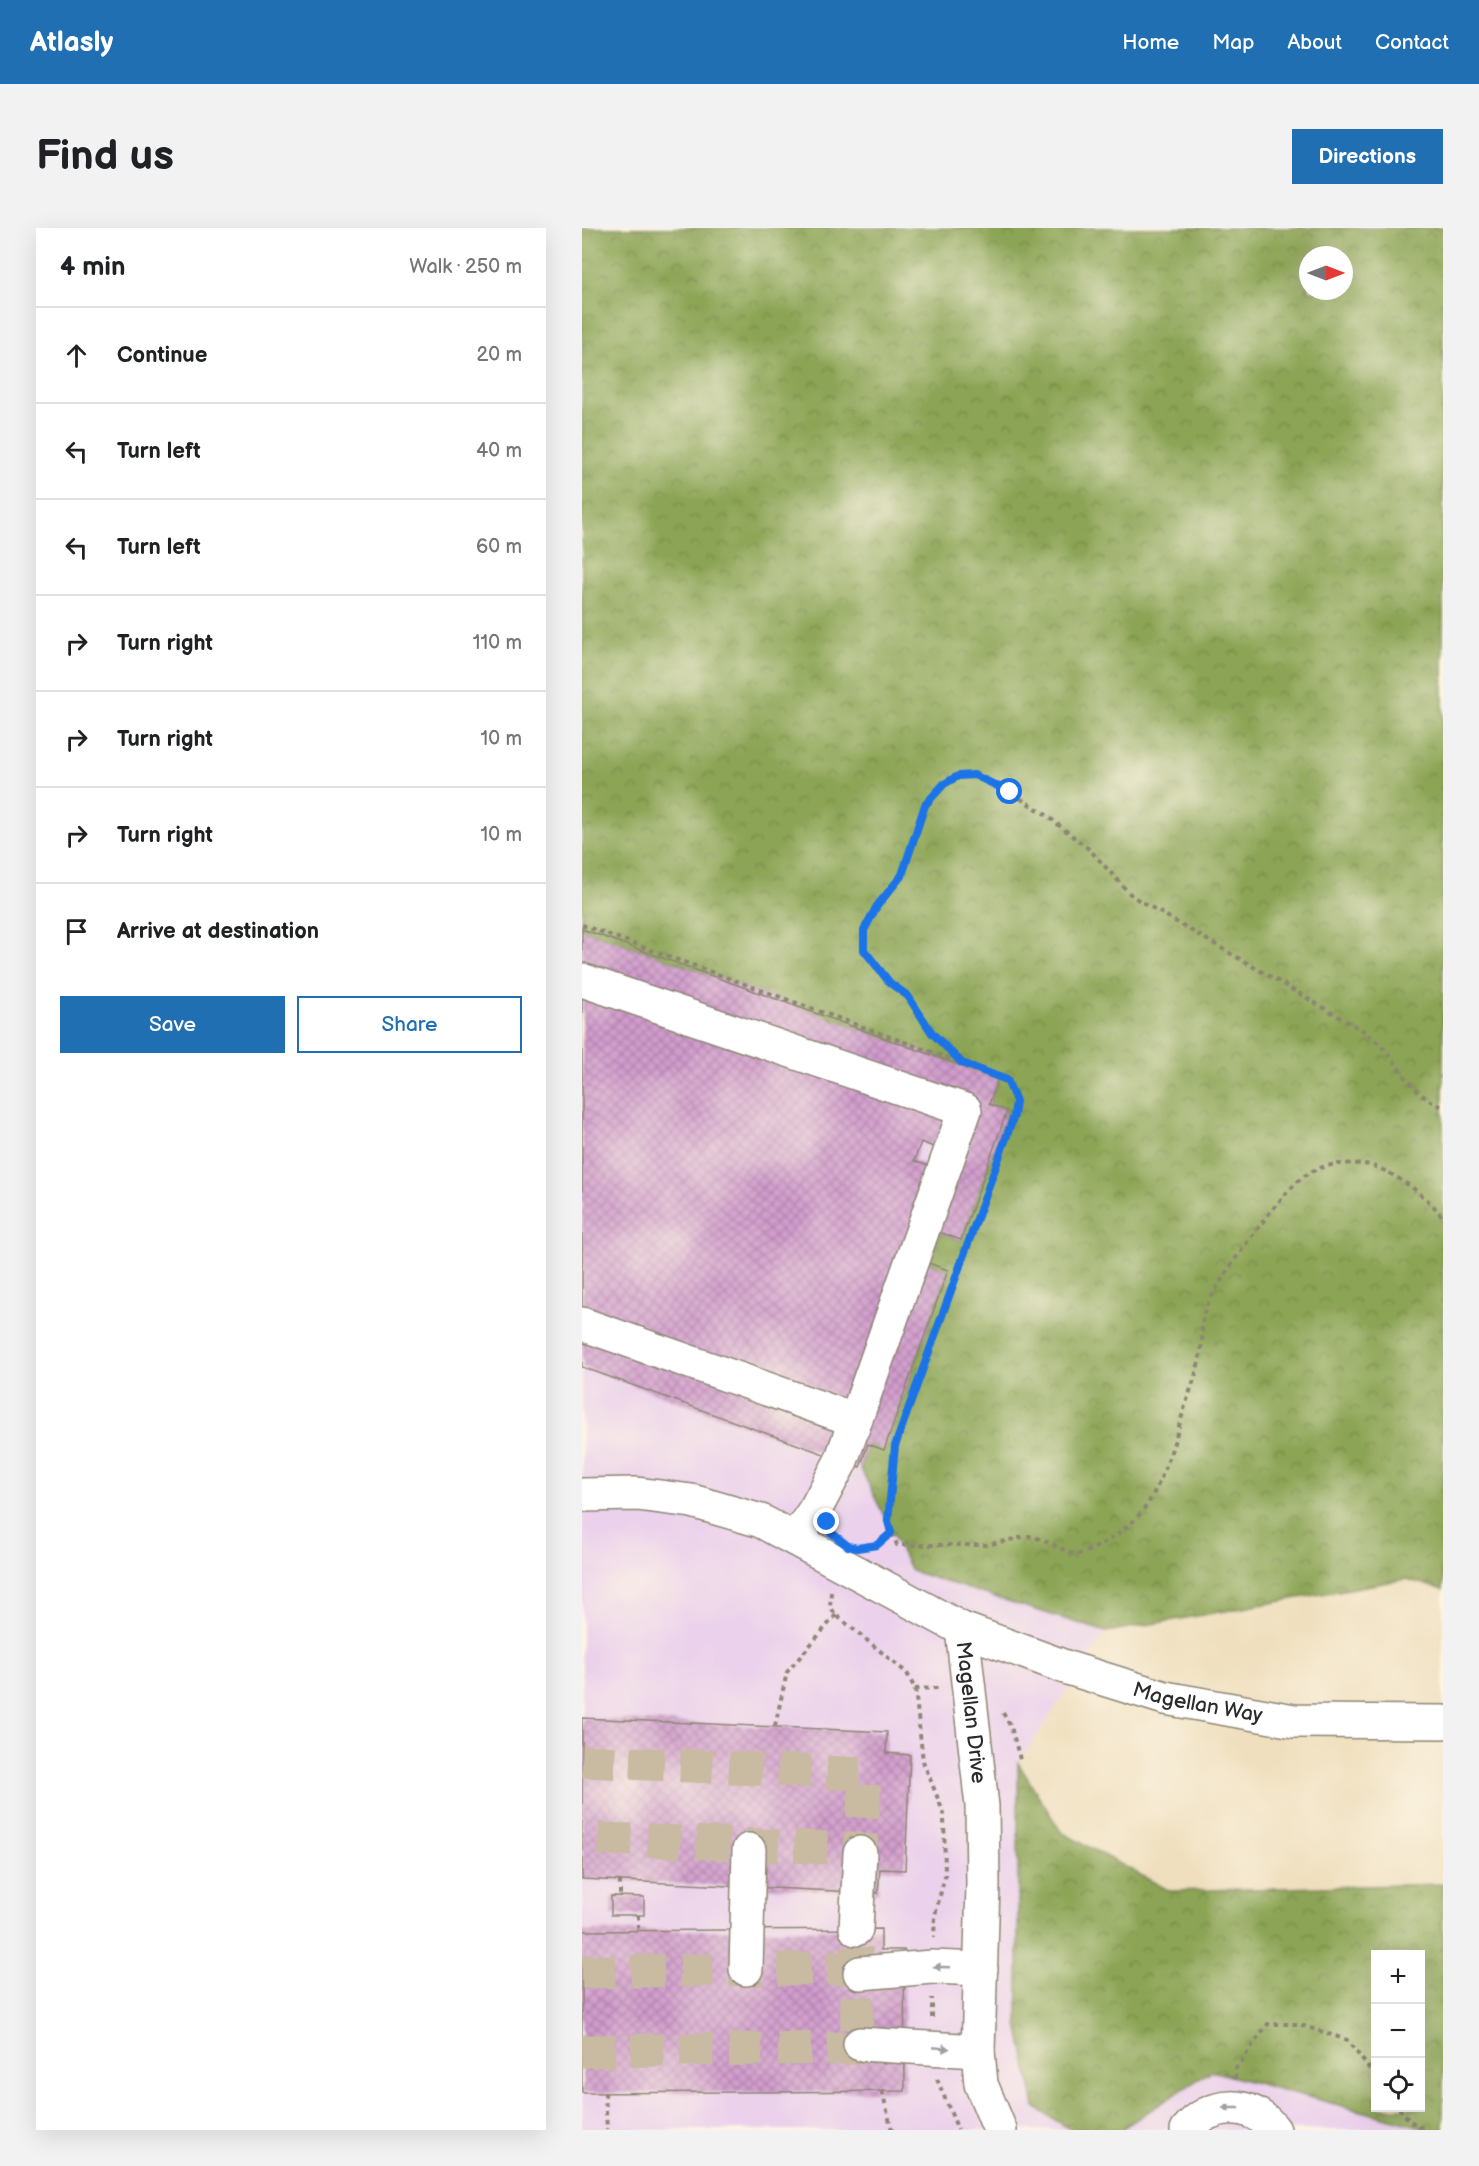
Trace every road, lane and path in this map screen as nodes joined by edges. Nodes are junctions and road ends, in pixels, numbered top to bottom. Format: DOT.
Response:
graph roads {
  1 [pos="582,926"];
  2 [pos="582,980"];
  3 [pos="962,1063"];
  4 [pos="1443,1107"];
  5 [pos="1443,1219"];
  6 [pos="582,1324"];
  7 [pos="855,1420"];
  8 [pos="582,1495"];
  9 [pos="891,1533"];
  10 [pos="795,1539"];
  11 [pos="866,1546"];
  12 [pos="834,1583"];
  13 [pos="836,1615"];
  14 [pos="962,1629"];
  15 [pos="915,1689"];
  16 [pos="948,1690"];
  17 [pos="1001,1708"];
  18 [pos="1443,1722"];
  19 [pos="775,1726"];
  20 [pos="1021,1763"];
  21 [pos="749,1850"];
  22 [pos="860,1853"];
  23 [pos="620,1881"];
  24 [pos="620,1896"];
  25 [pos="638,1915"];
  26 [pos="856,1929"];
  27 [pos="638,1930"];
  28 [pos="932,1967"];
  29 [pos="981,1968"];
  30 [pos="746,1969"];
  31 [pos="860,1972"];
  32 [pos="860,2044"];
  33 [pos="932,2047"];
  34 [pos="978,2051"];
  35 [pos="1371,2071"];
  36 [pos="882,2091"];
  37 [pos="605,2093"];
  38 [pos="1233,2107"];
  39 [pos="1402,2112"];
  40 [pos="607,2130"];
  41 [pos="892,2130"];
  42 [pos="958,2130"];
  43 [pos="1000,2130"];
  44 [pos="1187,2130"];
  45 [pos="1274,2130"];
  46 [pos="1425,2130"];
  1 -- 3 [label="path"];
  2 -- 7 [label="street"];
  3 -- 4 [label="path"];
  3 -- 9 [label="path"];
  5 -- 9 [label="path"];
  6 -- 7 [label="street"];
  7 -- 10 [label="street"];
  8 -- 10 [label="street, Magellan Drive"];
  9 -- 11 [label="path"];
  10 -- 14 [label="street, Magellan Drive"];
  12 -- 13 [label="path"];
  13 -- 15 [label="path"];
  13 -- 19 [label="path"];
  14 -- 18 [label="street, Magellan Way"];
  14 -- 29 [label="street, Magellan Drive"];
  15 -- 16 [label="path"];
  15 -- 28 [label="path"];
  17 -- 20 [label="path"];
  21 -- 30 [label="street"];
  22 -- 26 [label="street"];
  23 -- 24 [label="path"];
  25 -- 27 [label="path"];
  29 -- 28 [label="street, one-way"];
  28 -- 31 [label="street"];
  28 -- 33 [label="path"];
  29 -- 34 [label="street, Magellan Drive"];
  32 -- 33 [label="street"];
  33 -- 34 [label="street, one-way"];
  33 -- 42 [label="path"];
  34 -- 43 [label="street, Magellan Drive"];
  35 -- 38 [label="path"];
  36 -- 41 [label="path"];
  37 -- 40 [label="path"];
  38 -- 44 [label="street, one-way"];
  38 -- 45 [label="street"];
  39 -- 46 [label="path"];
}
